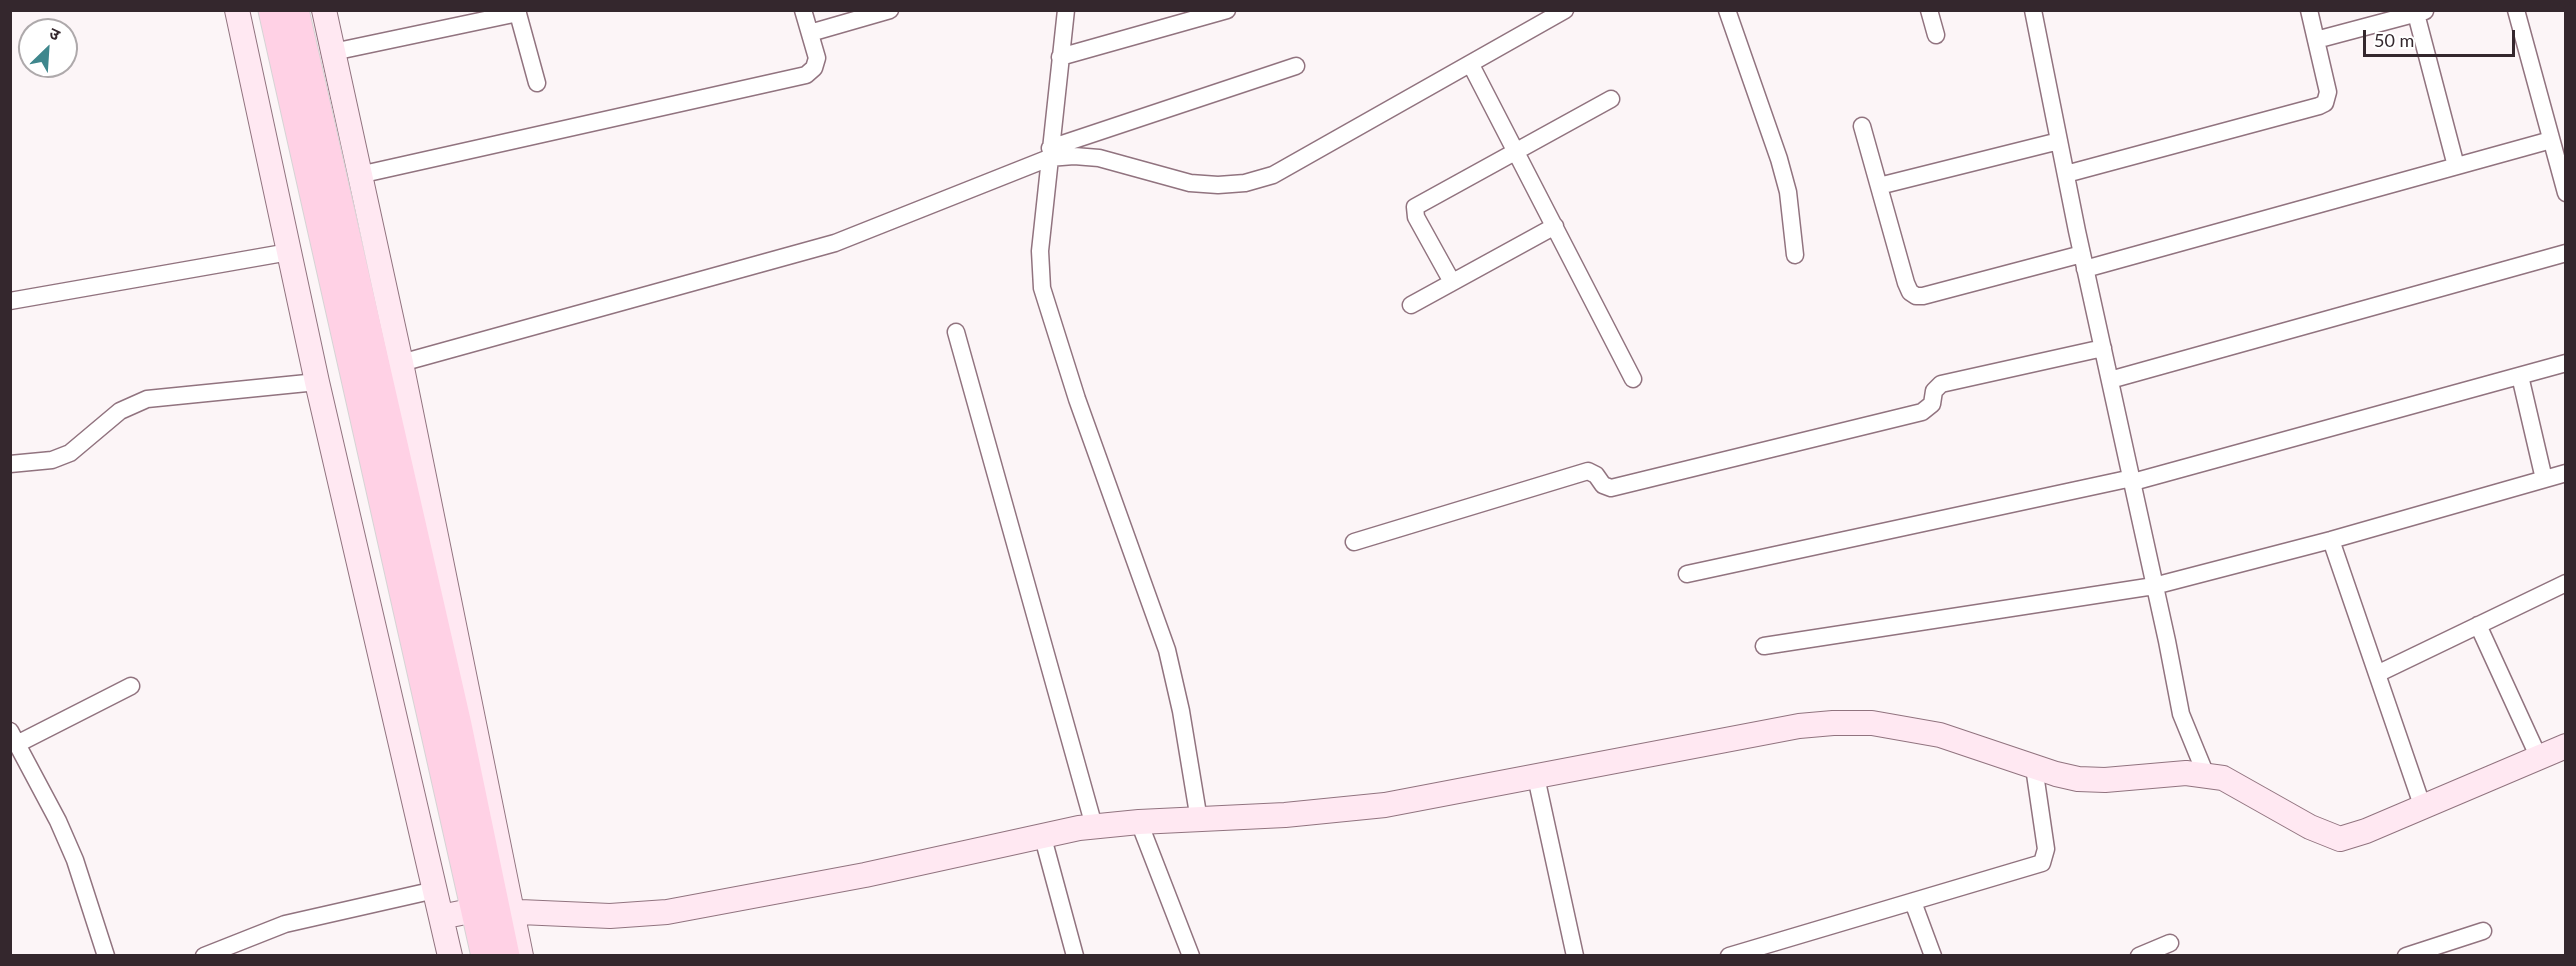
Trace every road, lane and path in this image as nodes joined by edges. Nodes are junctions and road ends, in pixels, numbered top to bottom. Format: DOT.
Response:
graph roads {
  1 [pos="237,10"];
  2 [pos="272,10"];
  3 [pos="295,10"];
  4 [pos="324,10"];
  5 [pos="802,10"];
  6 [pos="890,10"];
  7 [pos="1066,10"];
  8 [pos="1227,10"];
  9 [pos="1565,10"];
  10 [pos="1727,10"];
  11 [pos="1929,10"];
  12 [pos="2033,10"];
  13 [pos="2309,10"];
  14 [pos="2516,10"];
  15 [pos="2419,11"];
  16 [pos="518,12"];
  17 [pos="810,33"];
  18 [pos="1936,35"];
  19 [pos="2316,40"];
  20 [pos="333,52"];
  21 [pos="1060,57"];
  22 [pos="1471,65"];
  23 [pos="1296,66"];
  24 [pos="537,83"];
  25 [pos="1611,99"];
  26 [pos="1862,126"];
  27 [pos="2551,140"];
  28 [pos="2059,141"];
  29 [pos="1516,151"];
  30 [pos="1050,153"];
  31 [pos="2456,166"];
  32 [pos="2066,174"];
  33 [pos="359,175"];
  34 [pos="1879,186"];
  35 [pos="2565,193"];
  36 [pos="1555,226"];
  37 [pos="289,252"];
  38 [pos="2565,253"];
  39 [pos="1795,255"];
  40 [pos="2083,262"];
  41 [pos="1452,282"];
  42 [pos="10,301"];
  43 [pos="1411,305"];
  44 [pos="956,332"];
  45 [pos="2103,348"];
  46 [pos="401,363"];
  47 [pos="2565,363"];
  48 [pos="2520,376"];
  49 [pos="1633,379"];
  50 [pos="2110,380"];
  51 [pos="317,382"];
  52 [pos="10,464"];
  53 [pos="2565,473"];
  54 [pos="2544,479"];
  55 [pos="2132,480"];
  56 [pos="2331,540"];
  57 [pos="1354,542"];
  58 [pos="1687,574"];
  59 [pos="2565,583"];
  60 [pos="2154,586"];
  61 [pos="2478,625"];
  62 [pos="1764,646"];
  63 [pos="2377,674"];
  64 [pos="131,686"];
  65 [pos="15,737"];
  66 [pos="2565,746"];
  67 [pos="2539,758"];
  68 [pos="2034,767"];
  69 [pos="2206,775"];
  70 [pos="1536,777"];
  71 [pos="2423,808"];
  72 [pos="1199,820"];
  73 [pos="1138,822"];
  74 [pos="1094,826"];
  75 [pos="1042,834"];
  76 [pos="435,890"];
  77 [pos="1913,902"];
  78 [pos="494,911"];
  79 [pos="441,917"];
  80 [pos="2483,931"];
  81 [pos="2170,943"];
  82 [pos="106,956"];
  83 [pos="204,956"];
  84 [pos="450,956"];
  85 [pos="485,956"];
  86 [pos="506,956"];
  87 [pos="521,956"];
  88 [pos="1075,956"];
  89 [pos="1191,956"];
  90 [pos="1575,956"];
  91 [pos="1729,956"];
  92 [pos="1933,956"];
  93 [pos="2139,956"];
  94 [pos="2406,956"];
  1 -- 37 [label="street"];
  2 -- 78 [label="main road"];
  3 -- 78 [label="main road"];
  4 -- 20 [label="street"];
  5 -- 17 [label="street"];
  6 -- 17 [label="street"];
  7 -- 21 [label="street"];
  8 -- 21 [label="street"];
  9 -- 22 [label="street"];
  10 -- 39 [label="street"];
  11 -- 18 [label="street"];
  12 -- 28 [label="street"];
  13 -- 19 [label="street"];
  14 -- 27 [label="street"];
  15 -- 19 [label="street"];
  15 -- 31 [label="street"];
  16 -- 20 [label="street"];
  16 -- 24 [label="street"];
  17 -- 33 [label="street"];
  19 -- 32 [label="street"];
  20 -- 33 [label="street"];
  21 -- 30 [label="street"];
  22 -- 29 [label="street"];
  22 -- 30 [label="street"];
  23 -- 30 [label="street"];
  25 -- 29 [label="street"];
  26 -- 34 [label="street"];
  27 -- 31 [label="street"];
  27 -- 35 [label="street"];
  28 -- 32 [label="street"];
  28 -- 34 [label="street"];
  29 -- 36 [label="street"];
  29 -- 41 [label="street"];
  30 -- 46 [label="street"];
  30 -- 72 [label="street"];
  31 -- 40 [label="street"];
  32 -- 40 [label="street"];
  33 -- 46 [label="street"];
  34 -- 40 [label="street"];
  36 -- 41 [label="street"];
  36 -- 49 [label="street"];
  37 -- 42 [label="street"];
  37 -- 51 [label="street"];
  38 -- 50 [label="street"];
  40 -- 45 [label="street"];
  41 -- 43 [label="street"];
  44 -- 74 [label="street"];
  45 -- 50 [label="street"];
  45 -- 57 [label="street"];
  46 -- 78 [label="street"];
  47 -- 48 [label="street"];
  48 -- 54 [label="street"];
  48 -- 55 [label="street"];
  50 -- 55 [label="street"];
  51 -- 52 [label="street"];
  51 -- 76 [label="street"];
  53 -- 54 [label="street"];
  54 -- 56 [label="street"];
  55 -- 58 [label="street"];
  55 -- 60 [label="street"];
  56 -- 60 [label="street"];
  56 -- 63 [label="street"];
  59 -- 61 [label="street"];
  60 -- 62 [label="street"];
  60 -- 69 [label="street"];
  61 -- 63 [label="street"];
  61 -- 67 [label="street"];
  63 -- 71 [label="street"];
  64 -- 65 [label="street"];
  65 -- 82 [label="street"];
  66 -- 67 [label="street"];
  67 -- 71 [label="street"];
  68 -- 69 [label="street"];
  68 -- 70 [label="street"];
  68 -- 77 [label="street"];
  69 -- 71 [label="street"];
  70 -- 72 [label="street"];
  70 -- 90 [label="street"];
  72 -- 73 [label="street"];
  73 -- 74 [label="street"];
  73 -- 89 [label="street"];
  74 -- 75 [label="street"];
  75 -- 78 [label="street"];
  75 -- 88 [label="street"];
  76 -- 79 [label="street"];
  76 -- 83 [label="street"];
  77 -- 91 [label="street"];
  77 -- 92 [label="street"];
  78 -- 79 [label="street"];
  78 -- 85 [label="main road"];
  78 -- 86 [label="main road"];
  78 -- 87 [label="street"];
  79 -- 84 [label="street"];
  80 -- 94 [label="street"];
  81 -- 93 [label="street"];
}
